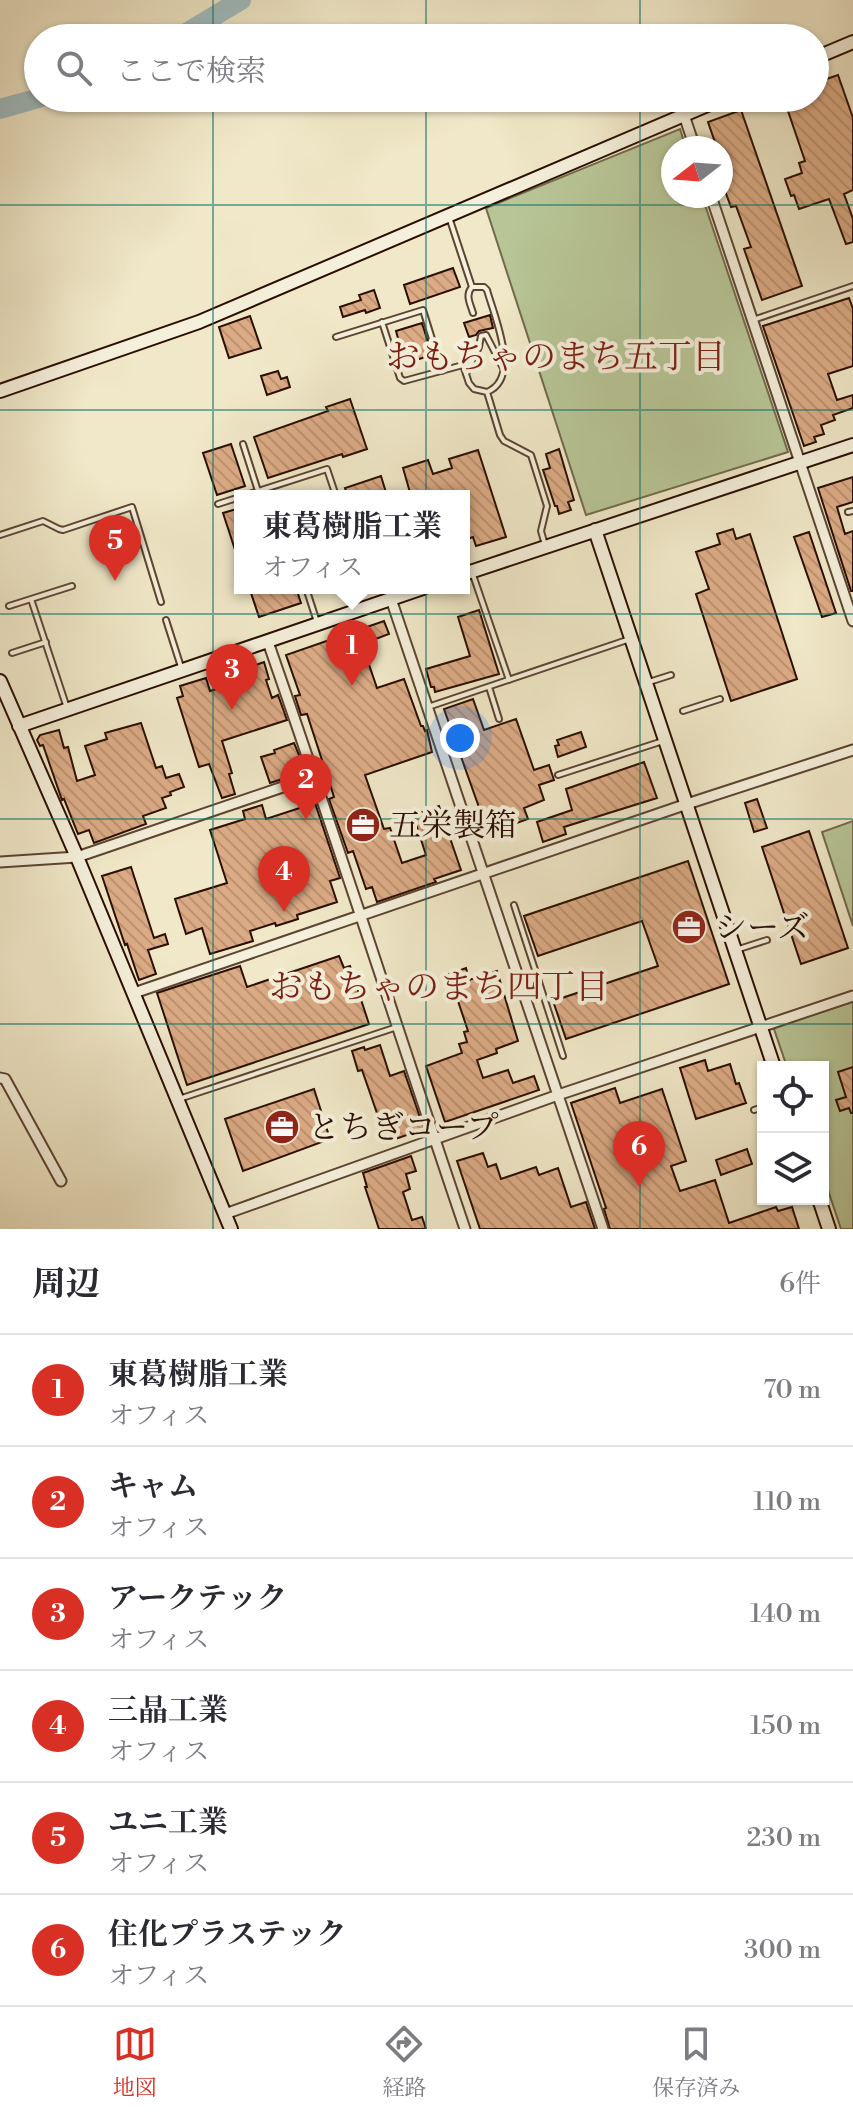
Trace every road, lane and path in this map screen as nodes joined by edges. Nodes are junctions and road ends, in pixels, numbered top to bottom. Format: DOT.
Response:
graph roads {
  1 [pos="853,42"];
  2 [pos="829,52"];
  3 [pos="691,112"];
  4 [pos="684,115"];
  5 [pos="691,136"];
  6 [pos="715,208"];
  7 [pos="449,215"];
  8 [pos="853,286"];
  9 [pos="472,287"];
  10 [pos="473,313"];
  11 [pos="752,320"];
  12 [pos="382,322"];
  13 [pos="336,337"];
  14 [pos="442,371"];
  15 [pos="504,371"];
  16 [pos="466,374"];
  17 [pos="0,391"];
  18 [pos="487,392"];
  19 [pos="243,444"];
  20 [pos="853,445"];
  21 [pos="799,463"];
  22 [pos="273,486"];
  23 [pos="258,490"];
  24 [pos="261,490"];
  25 [pos="274,490"];
  26 [pos="334,490"];
  27 [pos="234,498"];
  28 [pos="218,504"];
  29 [pos="595,530"];
  30 [pos="0,535"];
  31 [pos="546,547"];
  32 [pos="470,572"];
  33 [pos="470,578"];
  34 [pos="72,586"];
  35 [pos="308,594"];
  36 [pos="406,594"];
  37 [pos="31,599"];
  38 [pos="391,599"];
  39 [pos="161,602"];
  40 [pos="9,606"];
  41 [pos="166,620"];
  42 [pos="853,621"];
  43 [pos="318,625"];
  44 [pos="631,638"];
  45 [pos="46,642"];
  46 [pos="268,642"];
  47 [pos="12,653"];
  48 [pos="183,671"];
  49 [pos="671,675"];
  50 [pos="509,680"];
  51 [pos="0,681"];
  52 [pos="646,683"];
  53 [pos="488,687"];
  54 [pos="720,699"];
  55 [pos="428,707"];
  56 [pos="68,710"];
  57 [pos="683,711"];
  58 [pos="499,719"];
  59 [pos="19,726"];
  60 [pos="665,741"];
  61 [pos="853,750"];
  62 [pos="558,775"];
  63 [pos="315,776"];
  64 [pos="687,804"];
  65 [pos="77,857"];
  66 [pos="0,862"];
  67 [pos="484,872"];
  68 [pos="514,905"];
  69 [pos="360,915"];
  70 [pos="767,940"];
  71 [pos="735,951"];
  72 [pos="134,993"];
  73 [pos="853,996"];
  74 [pos="397,1027"];
  75 [pos="761,1027"];
  76 [pos="563,1056"];
  77 [pos="772,1061"];
  78 [pos="0,1078"];
  79 [pos="558,1095"];
  80 [pos="178,1099"];
  81 [pos="757,1109"];
  82 [pos="754,1110"];
  83 [pos="434,1139"];
  84 [pos="61,1181"];
  85 [pos="821,1205"];
  86 [pos="225,1214"];
  87 [pos="231,1229"];
  88 [pos="465,1229"];
  89 [pos="603,1229"];
  90 [pos="829,1229"];
  1 -- 2 [label="street"];
  3 -- 4 [label="street"];
  4 -- 5 [label="street"];
  4 -- 7 [label="street"];
  6 -- 11 [label="street"];
  7 -- 9 [label="lane"];
  7 -- 17 [label="street"];
  8 -- 11 [label="lane"];
  9 -- 10 [label="lane"];
  9 -- 15 [label="lane"];
  11 -- 21 [label="street"];
  12 -- 13 [label="lane"];
  12 -- 14 [label="lane"];
  12 -- 14 [label="lane"];
  14 -- 16 [label="lane"];
  15 -- 16 [label="lane"];
  15 -- 18 [label="lane"];
  16 -- 18 [label="lane"];
  18 -- 31 [label="lane"];
  19 -- 23 [label="lane"];
  20 -- 21 [label="street"];
  21 -- 29 [label="street"];
  21 -- 42 [label="street"];
  22 -- 24 [label="lane"];
  22 -- 25 [label="lane"];
  22 -- 26 [label="lane"];
  27 -- 28 [label="lane"];
  29 -- 31 [label="street"];
  29 -- 44 [label="street"];
  30 -- 39 [label="lane"];
  31 -- 32 [label="street"];
  33 -- 50 [label="lane"];
  34 -- 37 [label="lane"];
  35 -- 43 [label="lane"];
  36 -- 38 [label="street"];
  37 -- 40 [label="lane"];
  37 -- 45 [label="lane"];
  38 -- 43 [label="street"];
  38 -- 55 [label="street"];
  41 -- 48 [label="lane"];
  43 -- 46 [label="street"];
  44 -- 50 [label="lane"];
  44 -- 52 [label="street"];
  45 -- 47 [label="lane"];
  45 -- 56 [label="lane"];
  46 -- 48 [label="street"];
  46 -- 63 [label="street"];
  48 -- 56 [label="street"];
  49 -- 52 [label="lane"];
  50 -- 53 [label="lane"];
  51 -- 59 [label="street"];
  52 -- 60 [label="street"];
  53 -- 55 [label="lane"];
  53 -- 58 [label="lane"];
  54 -- 57 [label="lane"];
  55 -- 67 [label="street"];
  56 -- 59 [label="street"];
  59 -- 65 [label="street"];
  60 -- 62 [label="lane"];
  60 -- 64 [label="street"];
  61 -- 64 [label="street"];
  63 -- 65 [label="street"];
  63 -- 69 [label="street"];
  64 -- 67 [label="street"];
  64 -- 71 [label="street"];
  65 -- 66 [label="street"];
  65 -- 72 [label="street"];
  67 -- 69 [label="street"];
  67 -- 79 [label="street"];
  68 -- 76 [label="lane"];
  69 -- 72 [label="street"];
  69 -- 74 [label="street"];
  70 -- 71 [label="lane"];
  71 -- 75 [label="street"];
  72 -- 80 [label="street"];
  73 -- 75 [label="street"];
  74 -- 80 [label="lane"];
  74 -- 83 [label="street"];
  75 -- 77 [label="street"];
  75 -- 79 [label="street"];
  78 -- 84 [label="street"];
  79 -- 83 [label="street"];
  79 -- 89 [label="street"];
  80 -- 86 [label="street"];
  81 -- 82 [label="lane"];
  83 -- 86 [label="street"];
  83 -- 88 [label="street"];
  85 -- 90 [label="street"];
  86 -- 87 [label="street"];
}
